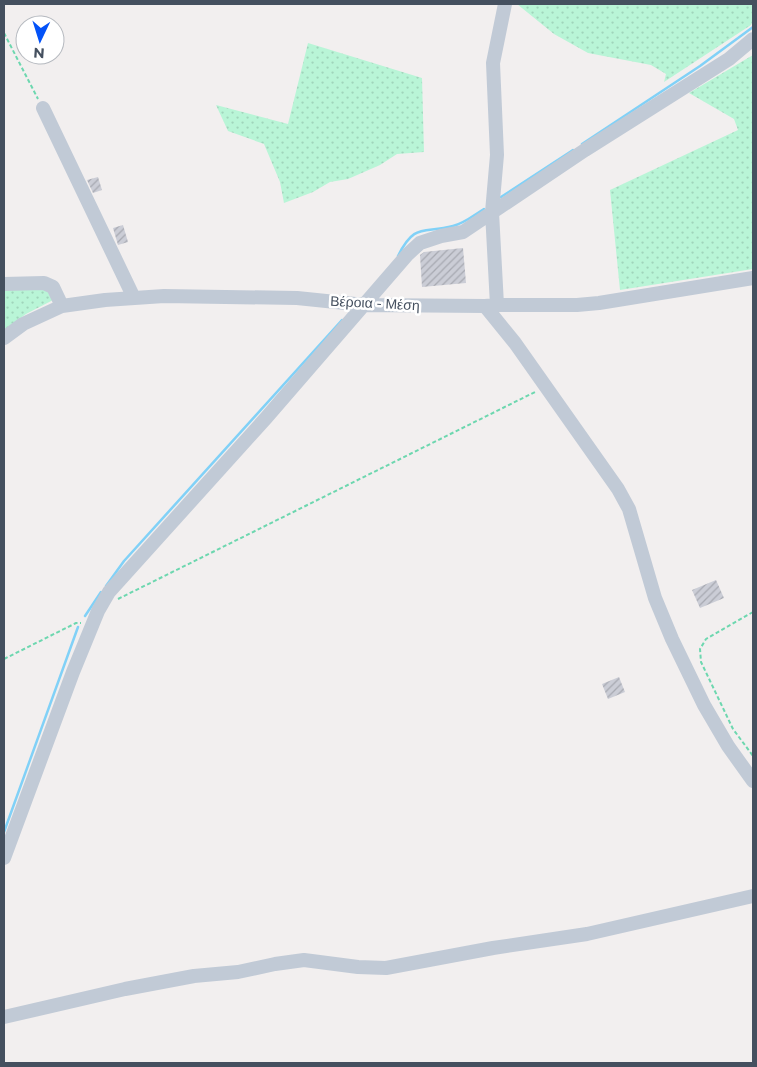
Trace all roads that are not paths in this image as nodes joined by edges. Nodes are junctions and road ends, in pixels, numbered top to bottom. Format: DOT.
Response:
graph roads {
  1 [pos="505,4"];
  2 [pos="753,39"];
  3 [pos="43,108"];
  4 [pos="492,212"];
  5 [pos="753,278"];
  6 [pos="4,284"];
  7 [pos="134,298"];
  8 [pos="365,304"];
  9 [pos="491,305"];
  10 [pos="62,306"];
  11 [pos="4,338"];
  12 [pos="753,781"];
  13 [pos="4,858"];
  14 [pos="753,896"];
  15 [pos="4,1017"];
  1 -- 4 [label="street"];
  2 -- 4 [label="street"];
  3 -- 7 [label="street"];
  4 -- 8 [label="street"];
  4 -- 9 [label="street"];
  5 -- 9 [label="street, Βέροια - Μέση"];
  6 -- 10 [label="street"];
  7 -- 8 [label="street, Βέροια - Μέση"];
  7 -- 10 [label="street, Βέροια - Μέση"];
  8 -- 9 [label="street, Βέροια - Μέση"];
  8 -- 13 [label="street"];
  9 -- 12 [label="street"];
  10 -- 11 [label="street, Βέροια - Μέση"];
  14 -- 15 [label="street"];
}
